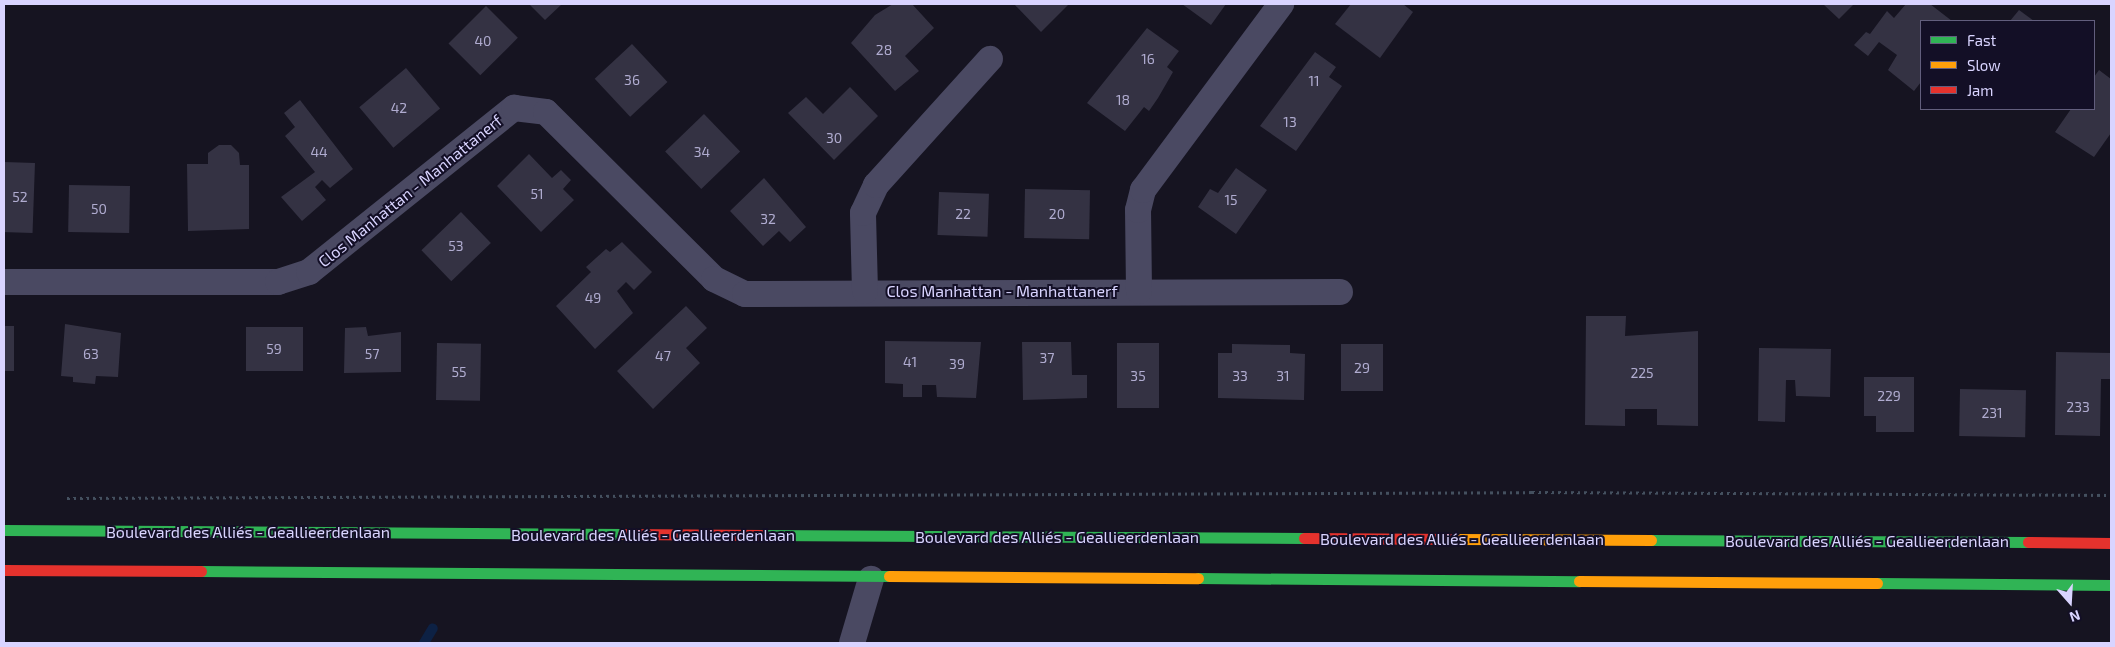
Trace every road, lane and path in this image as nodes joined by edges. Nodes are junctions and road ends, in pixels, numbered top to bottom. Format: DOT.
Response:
graph roads {
  1 [pos="1281,4"];
  2 [pos="990,59"];
  3 [pos="4,282"];
  4 [pos="865,291"];
  5 [pos="1139,291"];
  6 [pos="1340,292"];
  7 [pos="2111,495"];
  8 [pos="64,498"];
  9 [pos="4,530"];
  10 [pos="2111,543"];
  11 [pos="4,570"];
  12 [pos="871,579"];
  13 [pos="2111,585"];
  14 [pos="852,643"];
  1 -- 5 [label="street, Clos Manhattan - Manhattanerf"];
  2 -- 4 [label="street, Clos Manhattan - Manhattanerf"];
  3 -- 4 [label="street, Clos Manhattan - Manhattanerf"];
  4 -- 5 [label="street, Clos Manhattan - Manhattanerf"];
  5 -- 6 [label="street, Clos Manhattan - Manhattanerf"];
  7 -- 8 [label="path"];
  9 -- 10 [label="highway, Boulevard des Alliés - Geallieerdenlaan"];
  11 -- 12 [label="highway"];
  12 -- 13 [label="highway"];
  12 -- 14 [label="street"];
}
